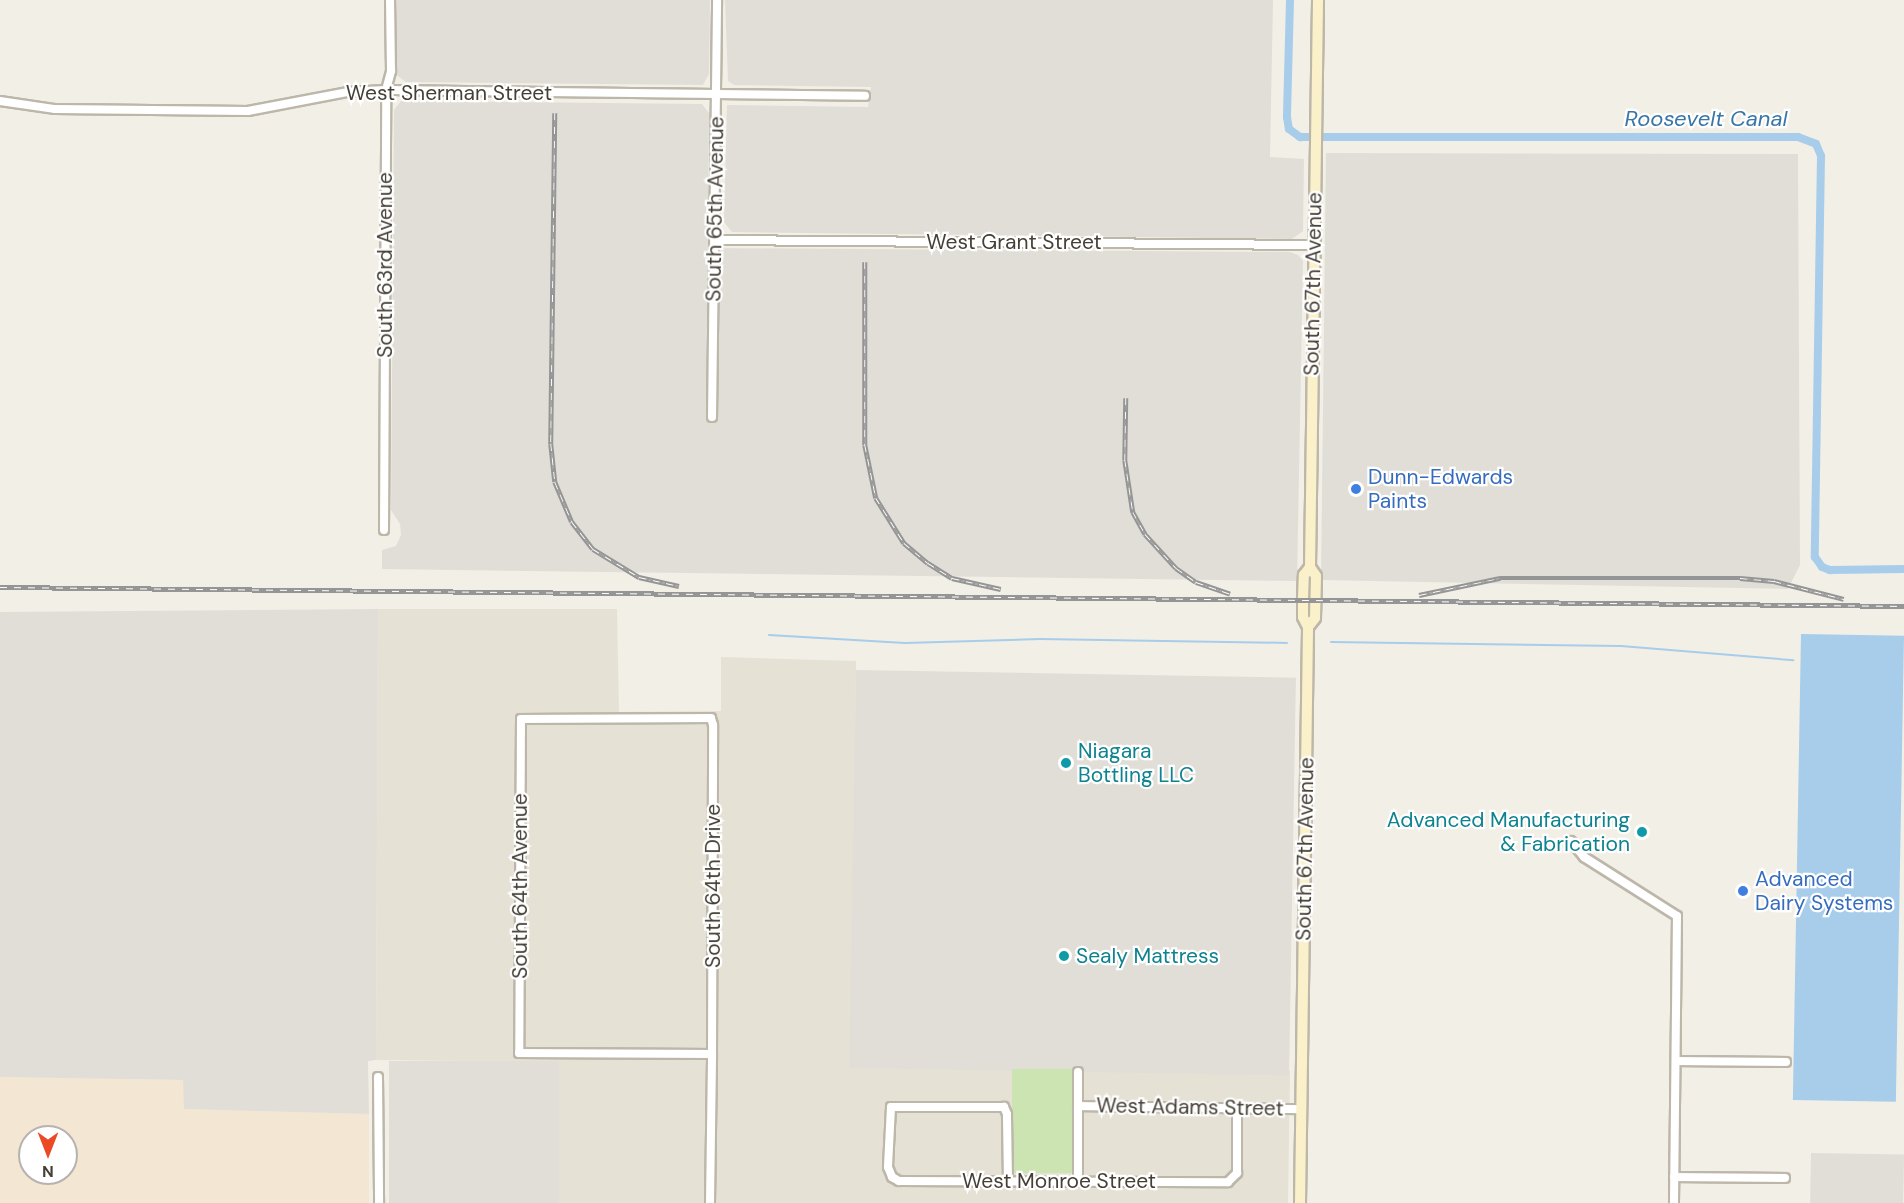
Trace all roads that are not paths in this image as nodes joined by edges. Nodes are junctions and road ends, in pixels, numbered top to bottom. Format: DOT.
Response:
graph roads {
  1 [pos="390,0"];
  2 [pos="717,0"];
  3 [pos="1318,0"];
  4 [pos="386,90"];
  5 [pos="717,93"];
  6 [pos="865,96"];
  7 [pos="0,101"];
  8 [pos="715,240"];
  9 [pos="1313,244"];
  10 [pos="712,417"];
  11 [pos="384,530"];
  12 [pos="711,718"];
  13 [pos="1572,841"];
  14 [pos="712,1054"];
  15 [pos="1676,1061"];
  16 [pos="1786,1062"];
  17 [pos="1078,1072"];
  18 [pos="378,1077"];
  19 [pos="1078,1106"];
  20 [pos="1238,1107"];
  21 [pos="1301,1109"];
  22 [pos="1674,1177"];
  23 [pos="1785,1178"];
  24 [pos="1008,1181"];
  25 [pos="1078,1181"];
  26 [pos="379,1203"];
  27 [pos="710,1203"];
  28 [pos="1300,1203"];
  29 [pos="1674,1203"];
  1 -- 4 [label="street, South 63rd Avenue"];
  2 -- 5 [label="street, South 65th Avenue"];
  3 -- 9 [label="main road, South 67th Avenue"];
  4 -- 5 [label="street, West Sherman Street"];
  4 -- 7 [label="street, West Sherman Street"];
  4 -- 11 [label="street, South 63rd Avenue"];
  5 -- 6 [label="street, West Sherman Street"];
  5 -- 8 [label="street, South 65th Avenue"];
  8 -- 9 [label="street, West Grant Street"];
  8 -- 10 [label="street, South 65th Avenue"];
  9 -- 21 [label="main road, South 67th Avenue"];
  12 -- 14 [label="street, South 64th Drive"];
  12 -- 14 [label="street, South 64th Avenue"];
  13 -- 15 [label="street"];
  14 -- 27 [label="street, South 64th Drive"];
  15 -- 16 [label="street"];
  15 -- 22 [label="street"];
  17 -- 19 [label="street"];
  18 -- 26 [label="street"];
  19 -- 20 [label="street, West Adams Street"];
  19 -- 25 [label="street"];
  20 -- 21 [label="street, West Adams Street"];
  20 -- 25 [label="street, West Monroe Street"];
  21 -- 28 [label="main road, South 67th Avenue"];
  22 -- 23 [label="street"];
  22 -- 29 [label="street"];
  24 -- 24 [label="street, West Monroe Street"];
  24 -- 25 [label="street, West Monroe Street"];
}
